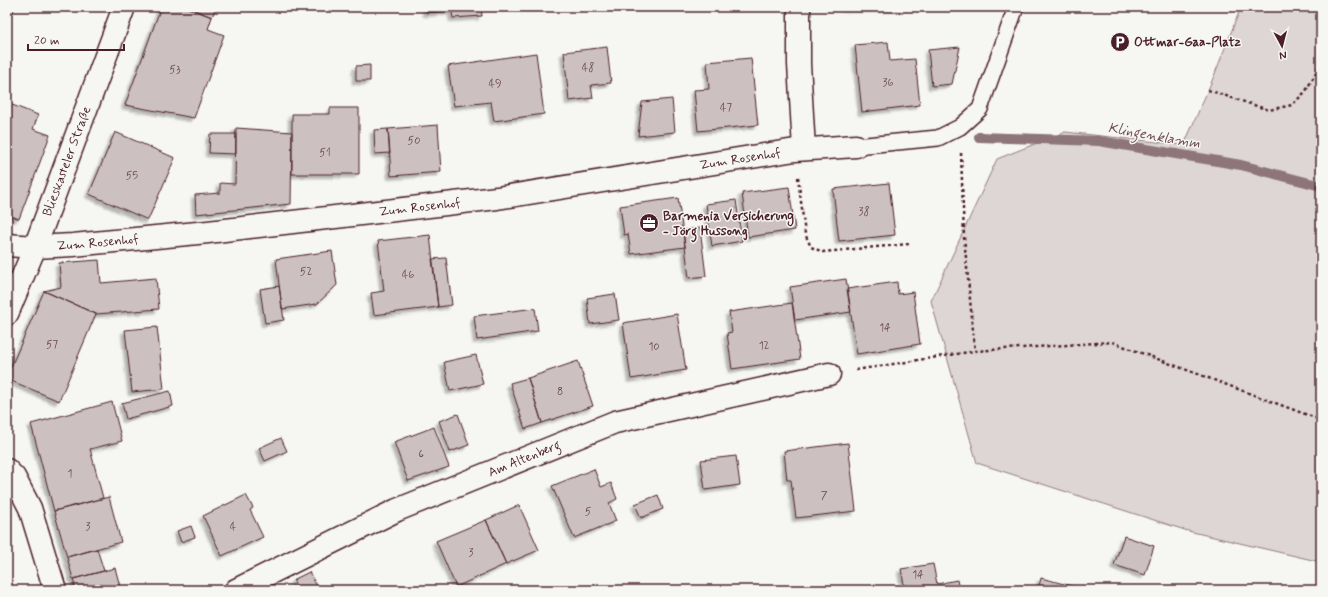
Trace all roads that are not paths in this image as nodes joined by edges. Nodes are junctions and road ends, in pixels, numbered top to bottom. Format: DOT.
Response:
graph roads {
  1 [pos="124,7"];
  2 [pos="799,7"];
  3 [pos="1016,7"];
  4 [pos="856,146"];
  5 [pos="799,150"];
  6 [pos="7,245"];
  7 [pos="34,247"];
  8 [pos="7,314"];
  9 [pos="829,374"];
  10 [pos="7,470"];
  11 [pos="55,590"];
  12 [pos="236,590"];
  1 -- 7 [label="street, Blieskasteler Straße"];
  2 -- 5 [label="street"];
  3 -- 4 [label="lane"];
  4 -- 5 [label="street, Zum Rosenhof"];
  5 -- 7 [label="street, Zum Rosenhof"];
  6 -- 7 [label="street, Zum Rosenhof"];
  7 -- 8 [label="street, Blieskasteler Straße"];
  9 -- 12 [label="street, Am Altenberg"];
  10 -- 11 [label="street"];
}
